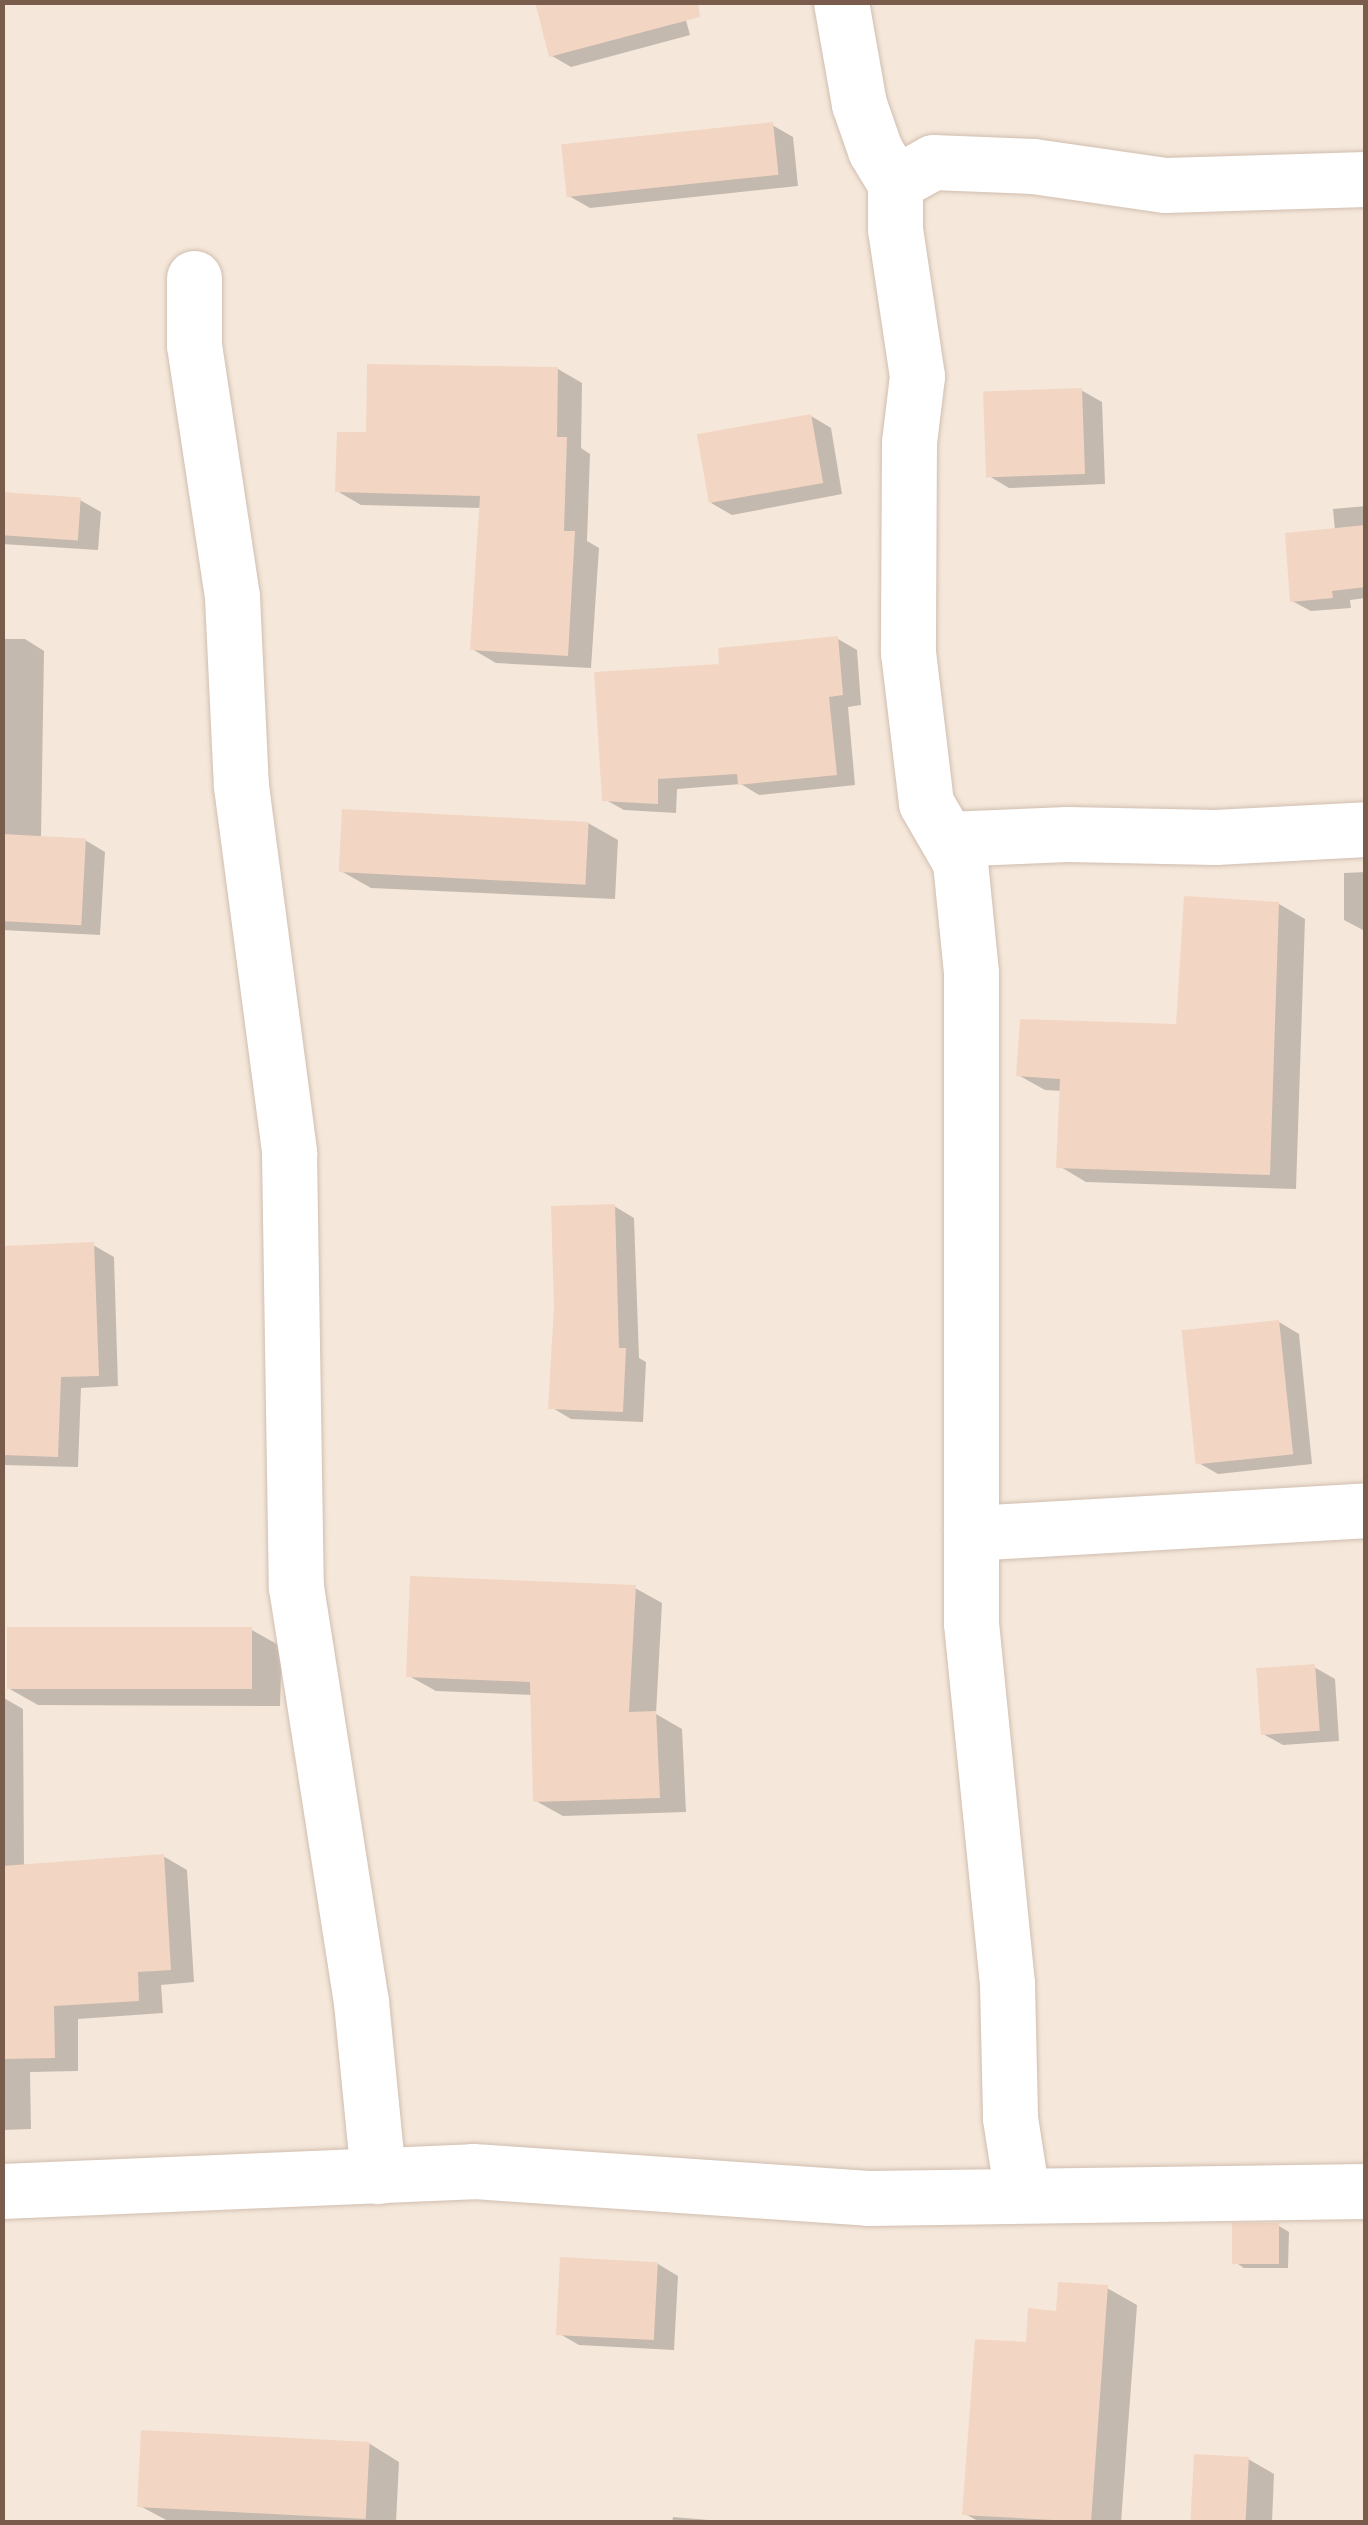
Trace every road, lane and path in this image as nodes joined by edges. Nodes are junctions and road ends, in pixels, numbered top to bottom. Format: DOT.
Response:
graph roads {
  1 [pos="841,2"];
  2 [pos="1366,179"];
  3 [pos="895,183"];
  4 [pos="194,278"];
  5 [pos="1366,829"];
  6 [pos="948,839"];
  7 [pos="1366,1510"];
  8 [pos="971,1533"];
  9 [pos="378,2176"];
  10 [pos="2,2191"];
  11 [pos="1366,2191"];
  12 [pos="1022,2195"];
  1 -- 3 [label="street"];
  2 -- 3 [label="street"];
  3 -- 6 [label="street"];
  4 -- 9 [label="street"];
  5 -- 6 [label="street"];
  6 -- 8 [label="street"];
  7 -- 8 [label="street"];
  8 -- 12 [label="street"];
  9 -- 10 [label="street"];
  9 -- 12 [label="street"];
  11 -- 12 [label="street"];
}
